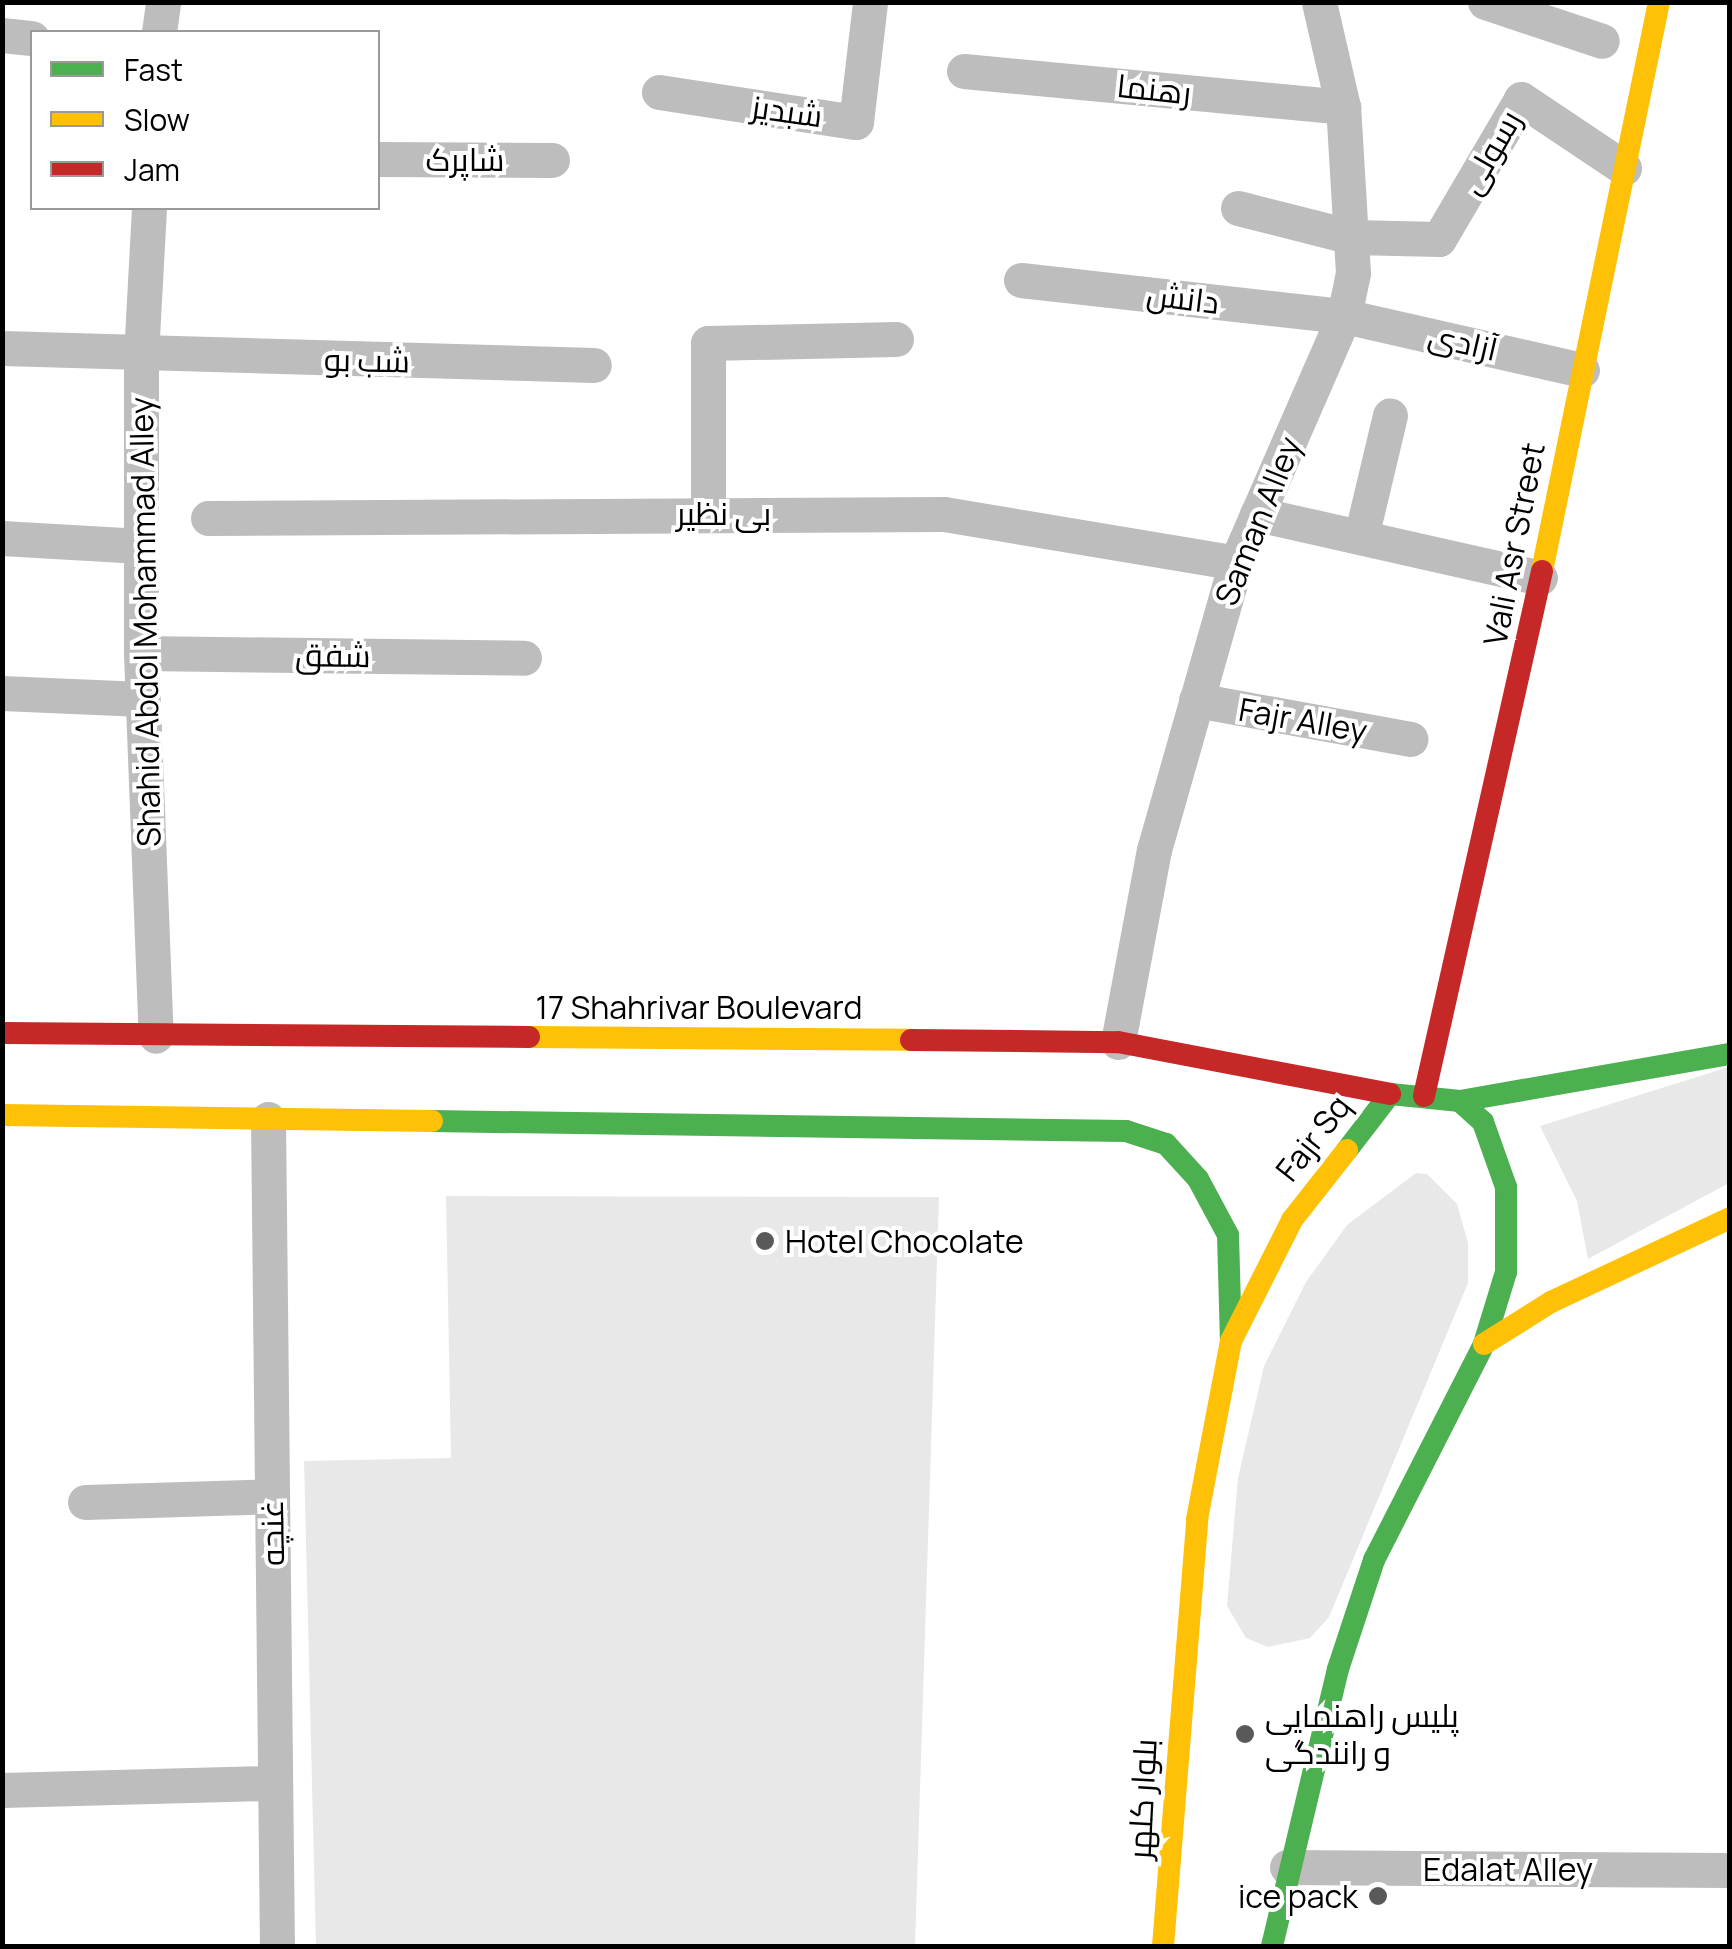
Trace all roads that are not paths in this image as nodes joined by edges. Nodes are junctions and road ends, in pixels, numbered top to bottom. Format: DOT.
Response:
graph roads {
  1 [pos="163,2"];
  2 [pos="870,2"];
  3 [pos="1319,2"];
  4 [pos="1484,2"];
  5 [pos="1659,2"];
  6 [pos="158,30"];
  7 [pos="2,35"];
  8 [pos="30,38"];
  9 [pos="1602,42"];
  10 [pos="964,71"];
  11 [pos="659,92"];
  12 [pos="1343,108"];
  13 [pos="380,158"];
  14 [pos="552,160"];
  15 [pos="1624,168"];
  16 [pos="1238,208"];
  17 [pos="150,210"];
  18 [pos="1353,237"];
  19 [pos="1021,280"];
  20 [pos="1344,316"];
  21 [pos="896,339"];
  22 [pos="2,348"];
  23 [pos="141,356"];
  24 [pos="594,365"];
  25 [pos="1582,370"];
  26 [pos="1390,415"];
  27 [pos="708,513"];
  28 [pos="1257,514"];
  29 [pos="208,518"];
  30 [pos="1361,536"];
  31 [pos="2,538"];
  32 [pos="141,546"];
  33 [pos="1236,563"];
  34 [pos="1540,578"];
  35 [pos="142,653"];
  36 [pos="524,658"];
  37 [pos="2,693"];
  38 [pos="142,698"];
  39 [pos="1196,700"];
  40 [pos="1410,739"];
  41 [pos="2,1034"];
  42 [pos="156,1036"];
  43 [pos="1118,1042"];
  44 [pos="1730,1054"];
  45 [pos="1390,1094"];
  46 [pos="1424,1096"];
  47 [pos="1460,1101"];
  48 [pos="2,1115"];
  49 [pos="268,1119"];
  50 [pos="1730,1218"];
  51 [pos="1231,1341"];
  52 [pos="1484,1344"];
  53 [pos="272,1496"];
  54 [pos="85,1502"];
  55 [pos="1183,1654"];
  56 [pos="275,1783"];
  57 [pos="2,1790"];
  58 [pos="1287,1867"];
  59 [pos="1730,1870"];
  60 [pos="277,1946"];
  61 [pos="1163,1946"];
  62 [pos="1272,1946"];
  1 -- 6 [label="street"];
  2 -- 11 [label="street, شبدیز"];
  3 -- 12 [label="street, Saman Alley"];
  4 -- 9 [label="street"];
  5 -- 15 [label="main road, Vali Asr Street"];
  7 -- 8 [label="street"];
  10 -- 12 [label="street, رهنما"];
  12 -- 18 [label="street, Saman Alley"];
  13 -- 14 [label="street, شاپرک"];
  15 -- 18 [label="street, رسولی"];
  15 -- 25 [label="main road, Vali Asr Street"];
  16 -- 18 [label="street"];
  17 -- 23 [label="street, Shahid Abdol Mohammad Alley"];
  18 -- 20 [label="street, Saman Alley"];
  19 -- 20 [label="street, دانش"];
  20 -- 25 [label="street, آزادی"];
  20 -- 28 [label="street, Saman Alley"];
  21 -- 27 [label="street"];
  22 -- 23 [label="street, شب بو"];
  23 -- 24 [label="street, شب بو"];
  23 -- 32 [label="street, Shahid Abdol Mohammad Alley"];
  25 -- 34 [label="main road, Vali Asr Street"];
  26 -- 30 [label="street"];
  27 -- 29 [label="street, بی نظیر"];
  27 -- 33 [label="street, بی نظیر"];
  28 -- 30 [label="street"];
  28 -- 33 [label="street, Saman Alley"];
  30 -- 34 [label="street"];
  31 -- 32 [label="street"];
  32 -- 35 [label="street, Shahid Abdol Mohammad Alley"];
  33 -- 39 [label="street, Saman Alley"];
  34 -- 46 [label="main road, Vali Asr Street"];
  35 -- 36 [label="street, شفق"];
  35 -- 38 [label="street, Shahid Abdol Mohammad Alley"];
  37 -- 38 [label="street"];
  38 -- 42 [label="street, Shahid Abdol Mohammad Alley"];
  39 -- 40 [label="street, Fajr Alley"];
  39 -- 43 [label="street, Saman Alley"];
  41 -- 42 [label="main road, 17 Shahrivar Boulevard"];
  42 -- 43 [label="main road, 17 Shahrivar Boulevard"];
  43 -- 45 [label="main road, 17 Shahrivar Boulevard"];
  44 -- 47 [label="main road, Fajr Sq"];
  45 -- 46 [label="main road, Fajr Sq"];
  45 -- 51 [label="main road, Fajr Sq"];
  46 -- 47 [label="main road, Fajr Sq"];
  47 -- 52 [label="main road"];
  48 -- 49 [label="main road"];
  49 -- 51 [label="main road"];
  49 -- 53 [label="street, غنچه"];
  50 -- 52 [label="main road"];
  51 -- 55 [label="main road, Fajr Sq"];
  52 -- 58 [label="main road"];
  53 -- 54 [label="street"];
  53 -- 56 [label="street, غنچه"];
  55 -- 61 [label="main road, بلوار کلهر"];
  56 -- 57 [label="street"];
  56 -- 60 [label="street, غنچه"];
  58 -- 59 [label="street, Edalat Alley"];
  58 -- 62 [label="main road"];
}
